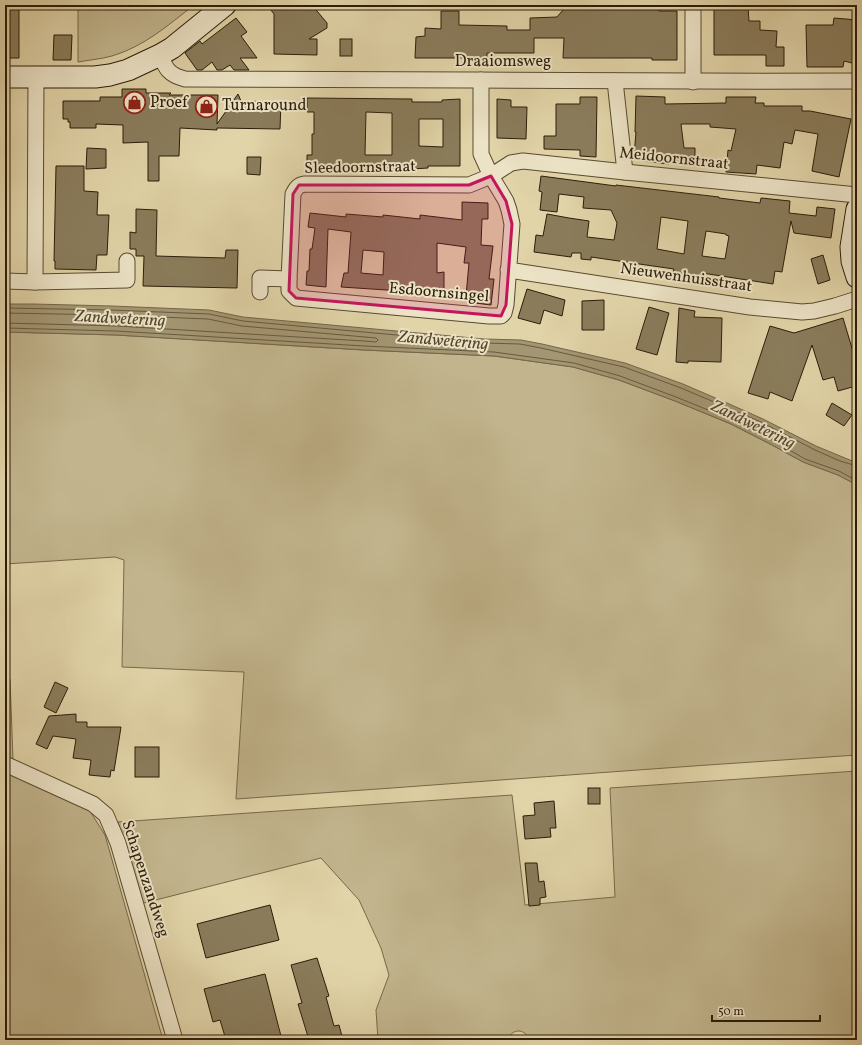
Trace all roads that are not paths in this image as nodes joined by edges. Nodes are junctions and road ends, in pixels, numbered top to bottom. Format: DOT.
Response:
graph roads {
  1 [pos="225,5"];
  2 [pos="693,5"];
  3 [pos="160,55"];
  4 [pos="5,77"];
  5 [pos="36,77"];
  6 [pos="481,80"];
  7 [pos="615,81"];
  8 [pos="857,81"];
  9 [pos="693,82"];
  10 [pos="625,172"];
  11 [pos="491,176"];
  12 [pos="857,195"];
  13 [pos="857,209"];
  14 [pos="127,261"];
  15 [pos="508,270"];
  16 [pos="857,277"];
  17 [pos="289,279"];
  18 [pos="5,281"];
  19 [pos="35,282"];
  20 [pos="260,292"];
  21 [pos="857,299"];
  22 [pos="5,764"];
  23 [pos="175,1040"];
  1 -- 3 [label="street"];
  2 -- 9 [label="street"];
  3 -- 5 [label="street"];
  3 -- 6 [label="street, Draaiomsweg"];
  4 -- 5 [label="street"];
  5 -- 19 [label="street"];
  6 -- 7 [label="street, Draaiomsweg"];
  6 -- 11 [label="street, Esdoornsingel"];
  7 -- 9 [label="street, Draaiomsweg"];
  7 -- 10 [label="street"];
  8 -- 9 [label="street, Draaiomsweg"];
  10 -- 11 [label="street, Meidoornstraat"];
  10 -- 12 [label="street, Meidoornstraat"];
  11 -- 15 [label="street, Esdoornsingel"];
  11 -- 17 [label="street, Sleedoornstraat"];
  13 -- 16 [label="street"];
  14 -- 19 [label="street"];
  15 -- 17 [label="street, Esdoornsingel"];
  15 -- 21 [label="street, Nieuwenhuisstraat"];
  17 -- 20 [label="street"];
  18 -- 19 [label="street"];
  22 -- 23 [label="street, Schapenzandweg"];
}
